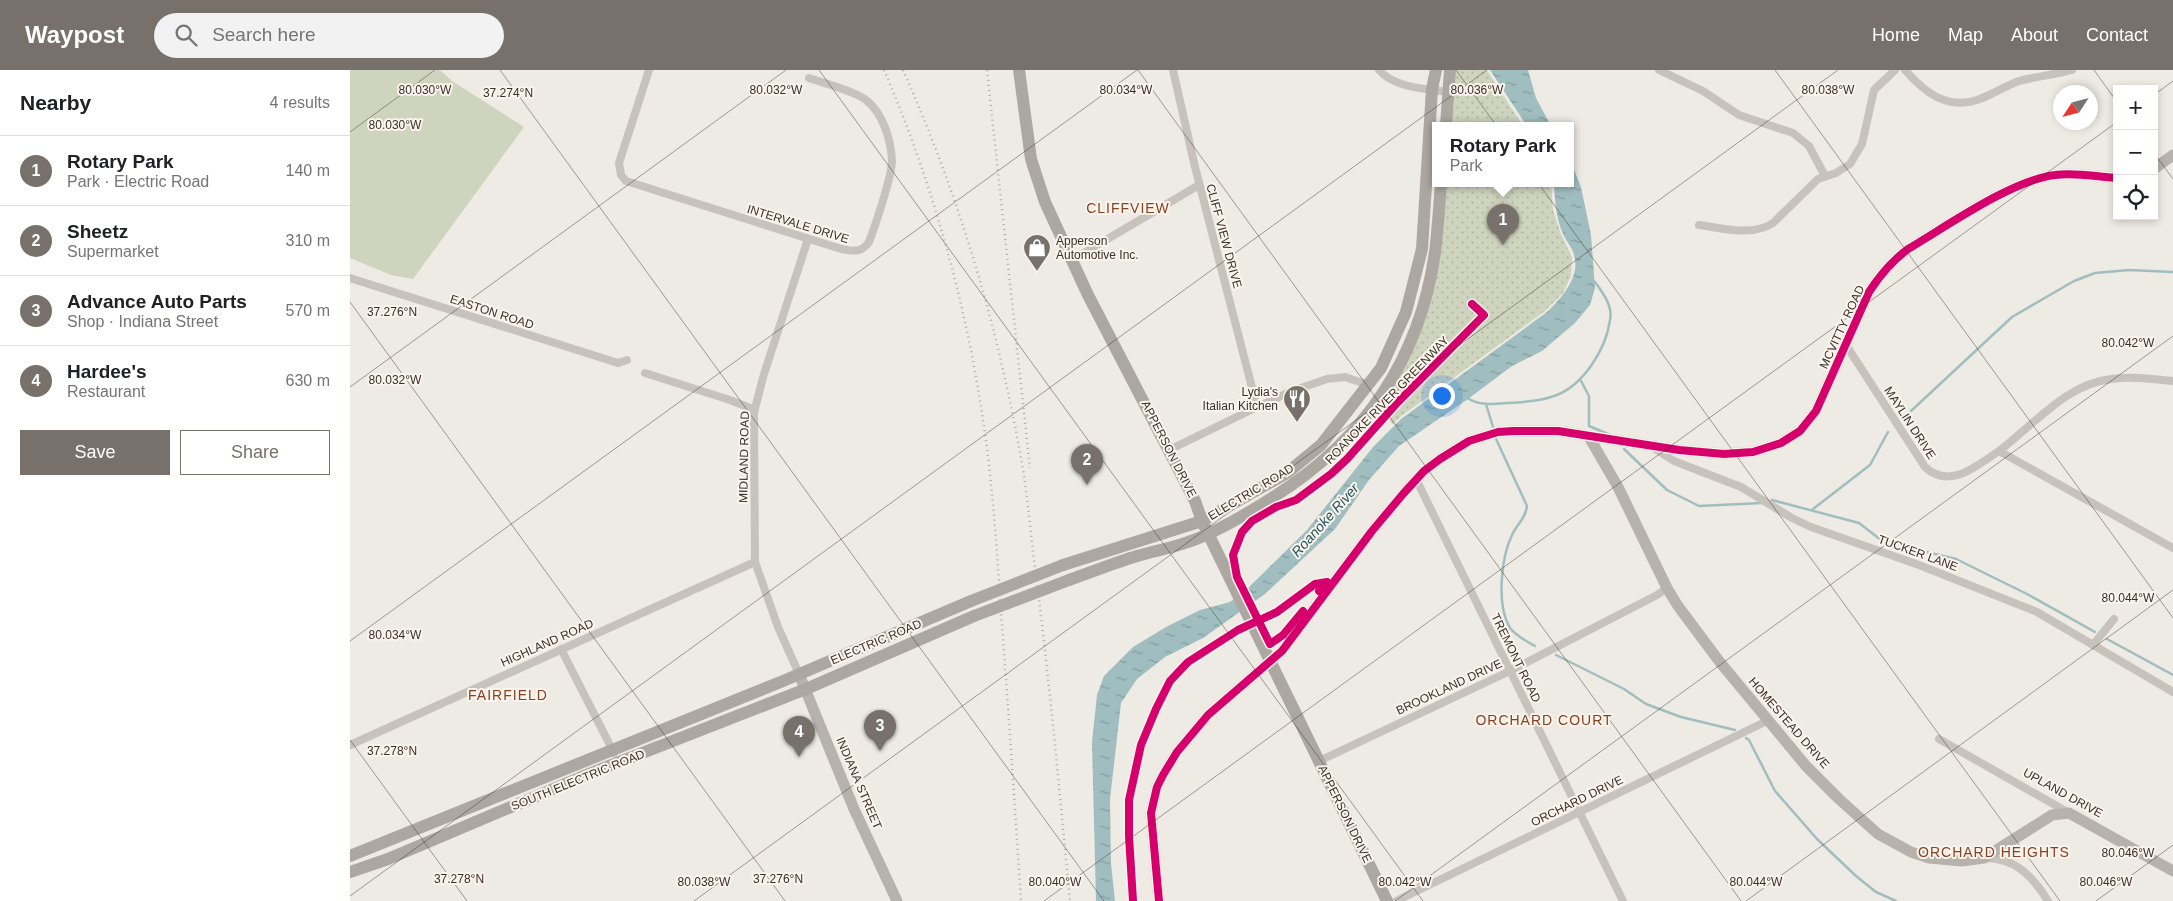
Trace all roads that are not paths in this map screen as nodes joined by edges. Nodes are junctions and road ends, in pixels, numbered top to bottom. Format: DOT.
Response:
graph roads {
  1 [pos="649,70"];
  2 [pos="1019,70"];
  3 [pos="1173,70"];
  4 [pos="1379,70"];
  5 [pos="1436,70"];
  6 [pos="1450,70"];
  7 [pos="1659,70"];
  8 [pos="1895,70"];
  9 [pos="1905,70"];
  10 [pos="2072,70"];
  11 [pos="2047,72"];
  12 [pos="808,78"];
  13 [pos="1432,90"];
  14 [pos="1448,92"];
  15 [pos="1446,122"];
  16 [pos="2173,155"];
  17 [pos="2158,166"];
  18 [pos="1825,176"];
  19 [pos="2113,178"];
  20 [pos="1199,185"];
  21 [pos="1441,187"];
  22 [pos="1698,225"];
  23 [pos="808,239"];
  24 [pos="1072,260"];
  25 [pos="350,278"];
  26 [pos="1846,345"];
  27 [pos="627,360"];
  28 [pos="645,373"];
  29 [pos="2173,381"];
  30 [pos="1369,385"];
  31 [pos="1257,407"];
  32 [pos="755,410"];
  33 [pos="1589,437"];
  34 [pos="1650,445"];
  35 [pos="1169,450"];
  36 [pos="1999,451"];
  37 [pos="1416,479"];
  38 [pos="1202,521"];
  39 [pos="1208,533"];
  40 [pos="2173,548"];
  41 [pos="754,562"];
  42 [pos="1667,588"];
  43 [pos="2114,619"];
  44 [pos="2093,645"];
  45 [pos="562,649"];
  46 [pos="1270,661"];
  47 [pos="1510,671"];
  48 [pos="799,674"];
  49 [pos="806,689"];
  50 [pos="2173,692"];
  51 [pos="1767,720"];
  52 [pos="1939,739"];
  53 [pos="350,745"];
  54 [pos="612,750"];
  55 [pos="1319,761"];
  56 [pos="620,763"];
  57 [pos="1580,811"];
  58 [pos="2070,813"];
  59 [pos="350,856"];
  60 [pos="1984,858"];
  61 [pos="2173,871"];
  62 [pos="350,872"];
  63 [pos="897,901"];
  64 [pos="1158,901"];
  65 [pos="1387,901"];
  66 [pos="1396,901"];
  67 [pos="1622,901"];
  68 [pos="2048,901"];
  1 -- 23 [label="street, INTERVALE DRIVE"];
  2 -- 24 [label="main road, APPERSON DRIVE"];
  3 -- 20 [label="street, CLIFF VIEW DRIVE"];
  4 -- 13 [label="street"];
  5 -- 13 [label="main road, ELECTRIC ROAD"];
  6 -- 14 [label="main road"];
  7 -- 18 [label="street"];
  8 -- 18 [label="street"];
  9 -- 11 [label="street"];
  10 -- 11 [label="street"];
  12 -- 23 [label="street, INTERVALE DRIVE"];
  13 -- 14 [label="street"];
  13 -- 30 [label="main road, ELECTRIC ROAD"];
  14 -- 15 [label="main road"];
  16 -- 17 [label="street"];
  18 -- 22 [label="street"];
  19 -- 26 [label="street, MCVITTY ROAD"];
  20 -- 24 [label="street"];
  20 -- 31 [label="street, CLIFF VIEW DRIVE"];
  21 -- 39 [label="main road, ELECTRIC ROAD"];
  23 -- 32 [label="street, MIDLAND ROAD"];
  24 -- 35 [label="main road, APPERSON DRIVE"];
  25 -- 27 [label="street, EASTON ROAD"];
  26 -- 34 [label="street, MCVITTY ROAD"];
  26 -- 36 [label="street, MAYLIN DRIVE"];
  28 -- 32 [label="street"];
  29 -- 36 [label="street, MAYLIN DRIVE"];
  30 -- 31 [label="street"];
  30 -- 38 [label="main road, ELECTRIC ROAD"];
  31 -- 35 [label="street"];
  32 -- 41 [label="street, MIDLAND ROAD"];
  33 -- 34 [label="street, MCVITTY ROAD"];
  33 -- 37 [label="street, MCVITTY ROAD"];
  33 -- 42 [label="street, HOMESTEAD DRIVE"];
  34 -- 44 [label="street, TUCKER LANE"];
  35 -- 38 [label="main road, APPERSON DRIVE"];
  36 -- 40 [label="street"];
  37 -- 46 [label="street, MCVITTY ROAD"];
  37 -- 47 [label="street, TREMONT ROAD"];
  38 -- 39 [label="main road, APPERSON DRIVE"];
  38 -- 48 [label="main road, ELECTRIC ROAD, bridge"];
  39 -- 46 [label="main road, APPERSON DRIVE"];
  39 -- 49 [label="main road, ELECTRIC ROAD, bridge"];
  41 -- 45 [label="street, HIGHLAND ROAD"];
  41 -- 48 [label="street, MIDLAND ROAD"];
  42 -- 47 [label="street, BROOKLAND DRIVE"];
  42 -- 51 [label="street, HOMESTEAD DRIVE"];
  43 -- 44 [label="street"];
  44 -- 50 [label="street, TUCKER LANE"];
  45 -- 53 [label="street, HIGHLAND ROAD"];
  45 -- 54 [label="street"];
  46 -- 55 [label="main road, APPERSON DRIVE"];
  46 -- 64 [label="street, MCVITTY ROAD"];
  47 -- 55 [label="street, BROOKLAND DRIVE"];
  47 -- 57 [label="street, TREMONT ROAD"];
  48 -- 49 [label="street, INDIANA STREET"];
  48 -- 54 [label="main road, SOUTH ELECTRIC ROAD"];
  49 -- 56 [label="main road, SOUTH ELECTRIC ROAD"];
  49 -- 63 [label="street, INDIANA STREET"];
  51 -- 57 [label="street, ORCHARD DRIVE"];
  51 -- 60 [label="street, HOMESTEAD DRIVE"];
  52 -- 58 [label="street, UPLAND DRIVE"];
  54 -- 56 [label="street"];
  54 -- 59 [label="main road, SOUTH ELECTRIC ROAD"];
  55 -- 65 [label="main road, APPERSON DRIVE"];
  56 -- 62 [label="main road, SOUTH ELECTRIC ROAD"];
  57 -- 66 [label="street, ORCHARD DRIVE"];
  57 -- 67 [label="street, TREMONT ROAD"];
  58 -- 60 [label="street, HOMESTEAD DRIVE"];
  58 -- 61 [label="street, UPLAND DRIVE"];
  60 -- 68 [label="street"];
}
